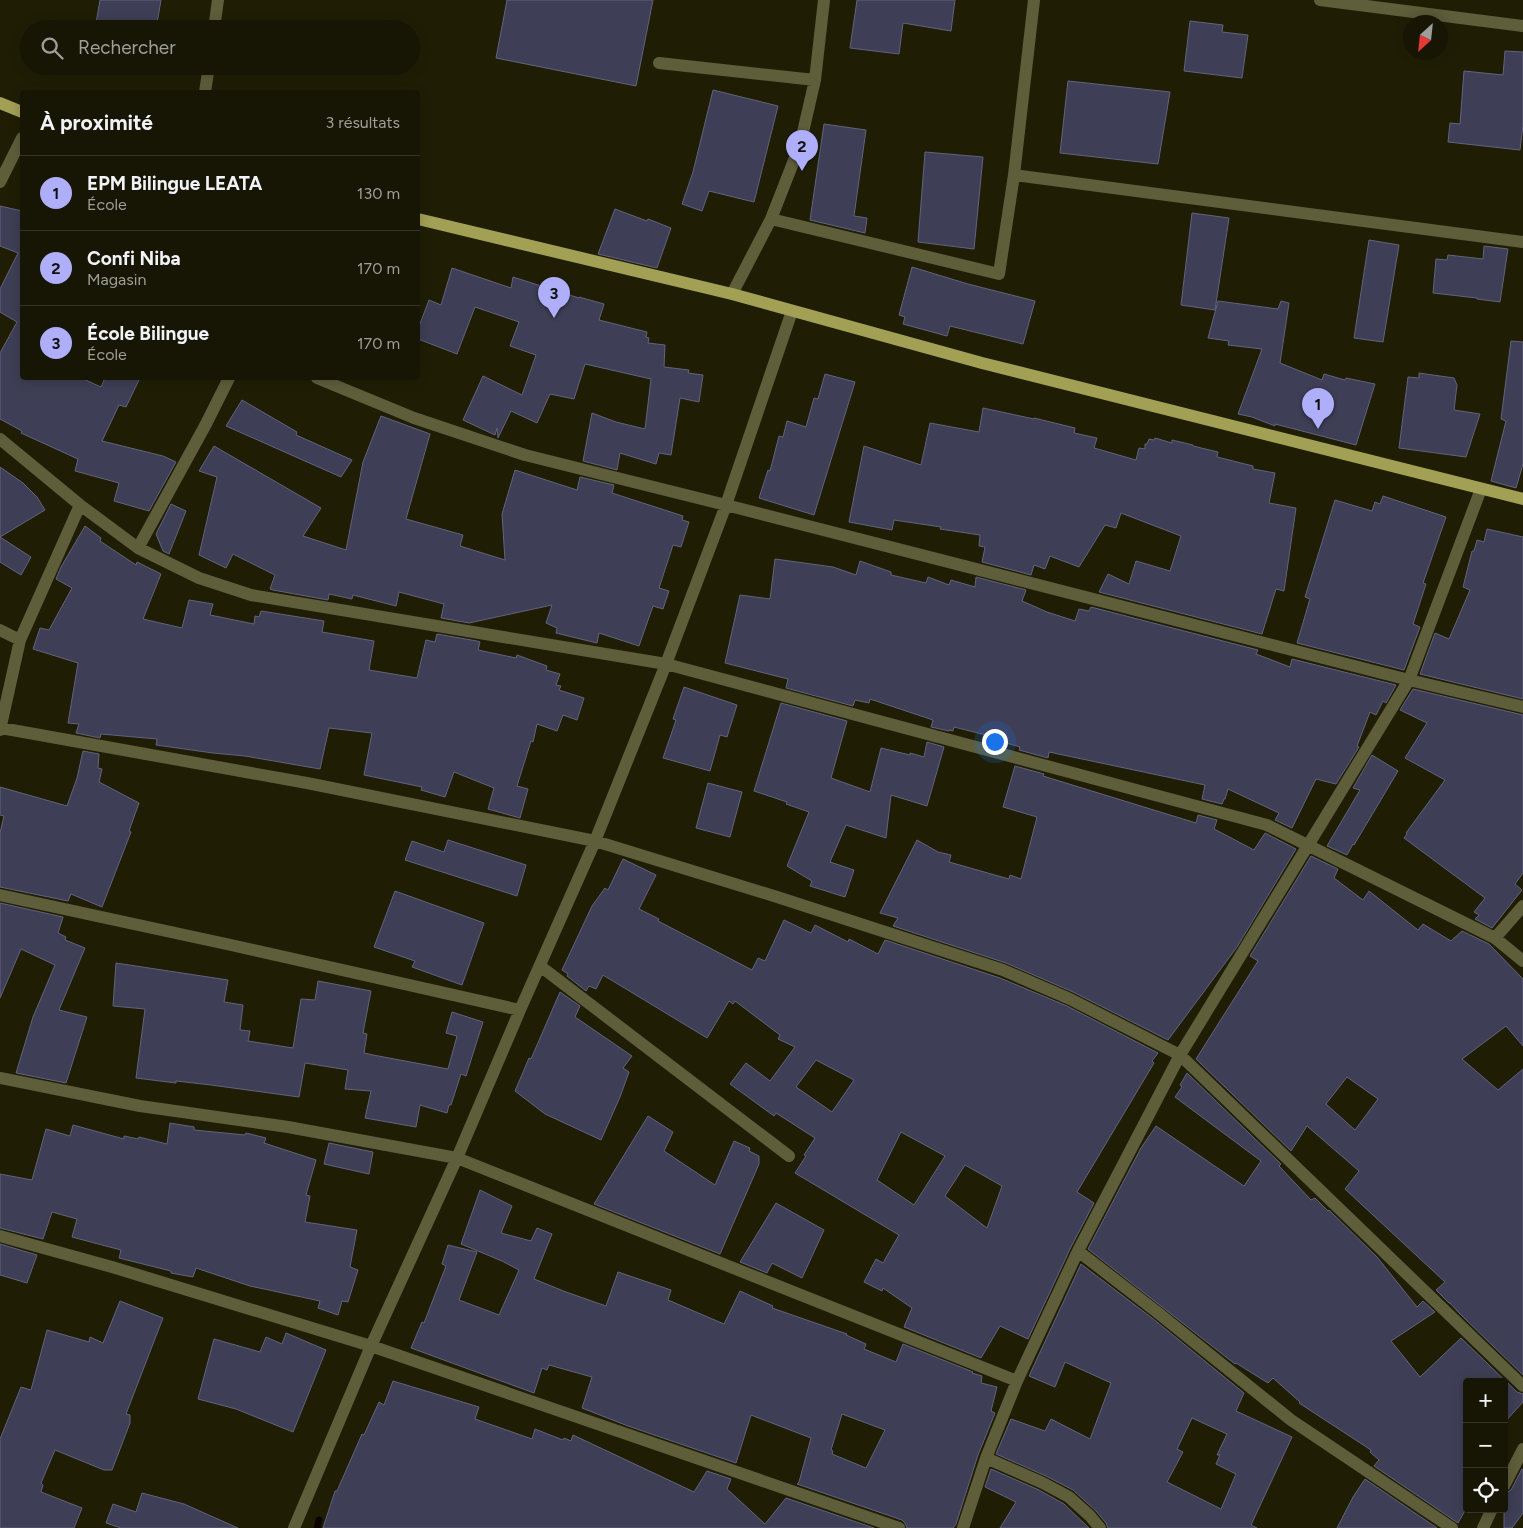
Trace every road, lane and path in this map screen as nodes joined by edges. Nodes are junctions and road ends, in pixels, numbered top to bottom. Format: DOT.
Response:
graph roads {
  1 [pos="218,0"];
  2 [pos="824,0"];
  3 [pos="1034,0"];
  4 [pos="1320,0"];
  5 [pos="215,20"];
  6 [pos="1523,26"];
  7 [pos="659,63"];
  8 [pos="208,75"];
  9 [pos="815,80"];
  10 [pos="205,90"];
  11 [pos="0,103"];
  12 [pos="20,111"];
  13 [pos="20,142"];
  14 [pos="1014,175"];
  15 [pos="0,182"];
  16 [pos="420,219"];
  17 [pos="771,219"];
  18 [pos="1523,242"];
  19 [pos="732,294"];
  20 [pos="792,311"];
  21 [pos="228,380"];
  22 [pos="322,380"];
  23 [pos="0,439"];
  24 [pos="1481,489"];
  25 [pos="1523,499"];
  26 [pos="80,504"];
  27 [pos="726,505"];
  28 [pos="138,548"];
  29 [pos="0,630"];
  30 [pos="20,640"];
  31 [pos="666,664"];
  32 [pos="1409,680"];
  33 [pos="1523,707"];
  34 [pos="0,729"];
  35 [pos="595,841"];
  36 [pos="1308,845"];
  37 [pos="0,895"];
  38 [pos="1523,906"];
  39 [pos="1496,938"];
  40 [pos="1523,962"];
  41 [pos="540,966"];
  42 [pos="520,1010"];
  43 [pos="1180,1055"];
  44 [pos="0,1078"];
  45 [pos="789,1156"];
  46 [pos="457,1158"];
  47 [pos="0,1236"];
  48 [pos="1078,1251"];
  49 [pos="371,1346"];
  50 [pos="1017,1381"];
  51 [pos="1523,1386"];
  52 [pos="1523,1449"];
  53 [pos="986,1458"];
  54 [pos="1508,1478"];
  55 [pos="1490,1513"];
  56 [pos="294,1528"];
  57 [pos="899,1528"];
  58 [pos="963,1528"];
  59 [pos="1100,1528"];
  60 [pos="1452,1528"];
  61 [pos="1482,1528"];
  1 -- 5 [label="street"];
  2 -- 9 [label="street"];
  3 -- 14 [label="street"];
  4 -- 6 [label="street"];
  7 -- 9 [label="street"];
  8 -- 10 [label="street"];
  9 -- 17 [label="street"];
  11 -- 12 [label="main road"];
  13 -- 15 [label="street"];
  14 -- 17 [label="street"];
  14 -- 18 [label="street"];
  16 -- 19 [label="main road"];
  17 -- 19 [label="street"];
  19 -- 20 [label="main road"];
  20 -- 24 [label="main road"];
  20 -- 27 [label="street"];
  21 -- 28 [label="street"];
  22 -- 27 [label="street"];
  23 -- 26 [label="street"];
  24 -- 25 [label="main road"];
  24 -- 32 [label="street"];
  26 -- 28 [label="street"];
  26 -- 30 [label="street"];
  27 -- 31 [label="street"];
  27 -- 32 [label="street"];
  28 -- 31 [label="street"];
  29 -- 30 [label="street"];
  30 -- 34 [label="street"];
  31 -- 35 [label="street"];
  31 -- 36 [label="street"];
  32 -- 33 [label="street"];
  32 -- 36 [label="street"];
  34 -- 35 [label="street"];
  35 -- 41 [label="street"];
  35 -- 43 [label="street"];
  36 -- 39 [label="street"];
  36 -- 43 [label="street"];
  37 -- 42 [label="street"];
  38 -- 39 [label="street"];
  39 -- 40 [label="street"];
  41 -- 42 [label="street"];
  41 -- 45 [label="street"];
  42 -- 46 [label="street"];
  43 -- 48 [label="street"];
  43 -- 51 [label="street"];
  44 -- 46 [label="street"];
  46 -- 49 [label="street"];
  46 -- 50 [label="street"];
  47 -- 49 [label="street"];
  48 -- 50 [label="street"];
  48 -- 60 [label="street"];
  49 -- 56 [label="street"];
  49 -- 57 [label="street"];
  50 -- 53 [label="street"];
  52 -- 54 [label="street"];
  53 -- 58 [label="street"];
  53 -- 59 [label="street"];
  55 -- 61 [label="street"];
}
